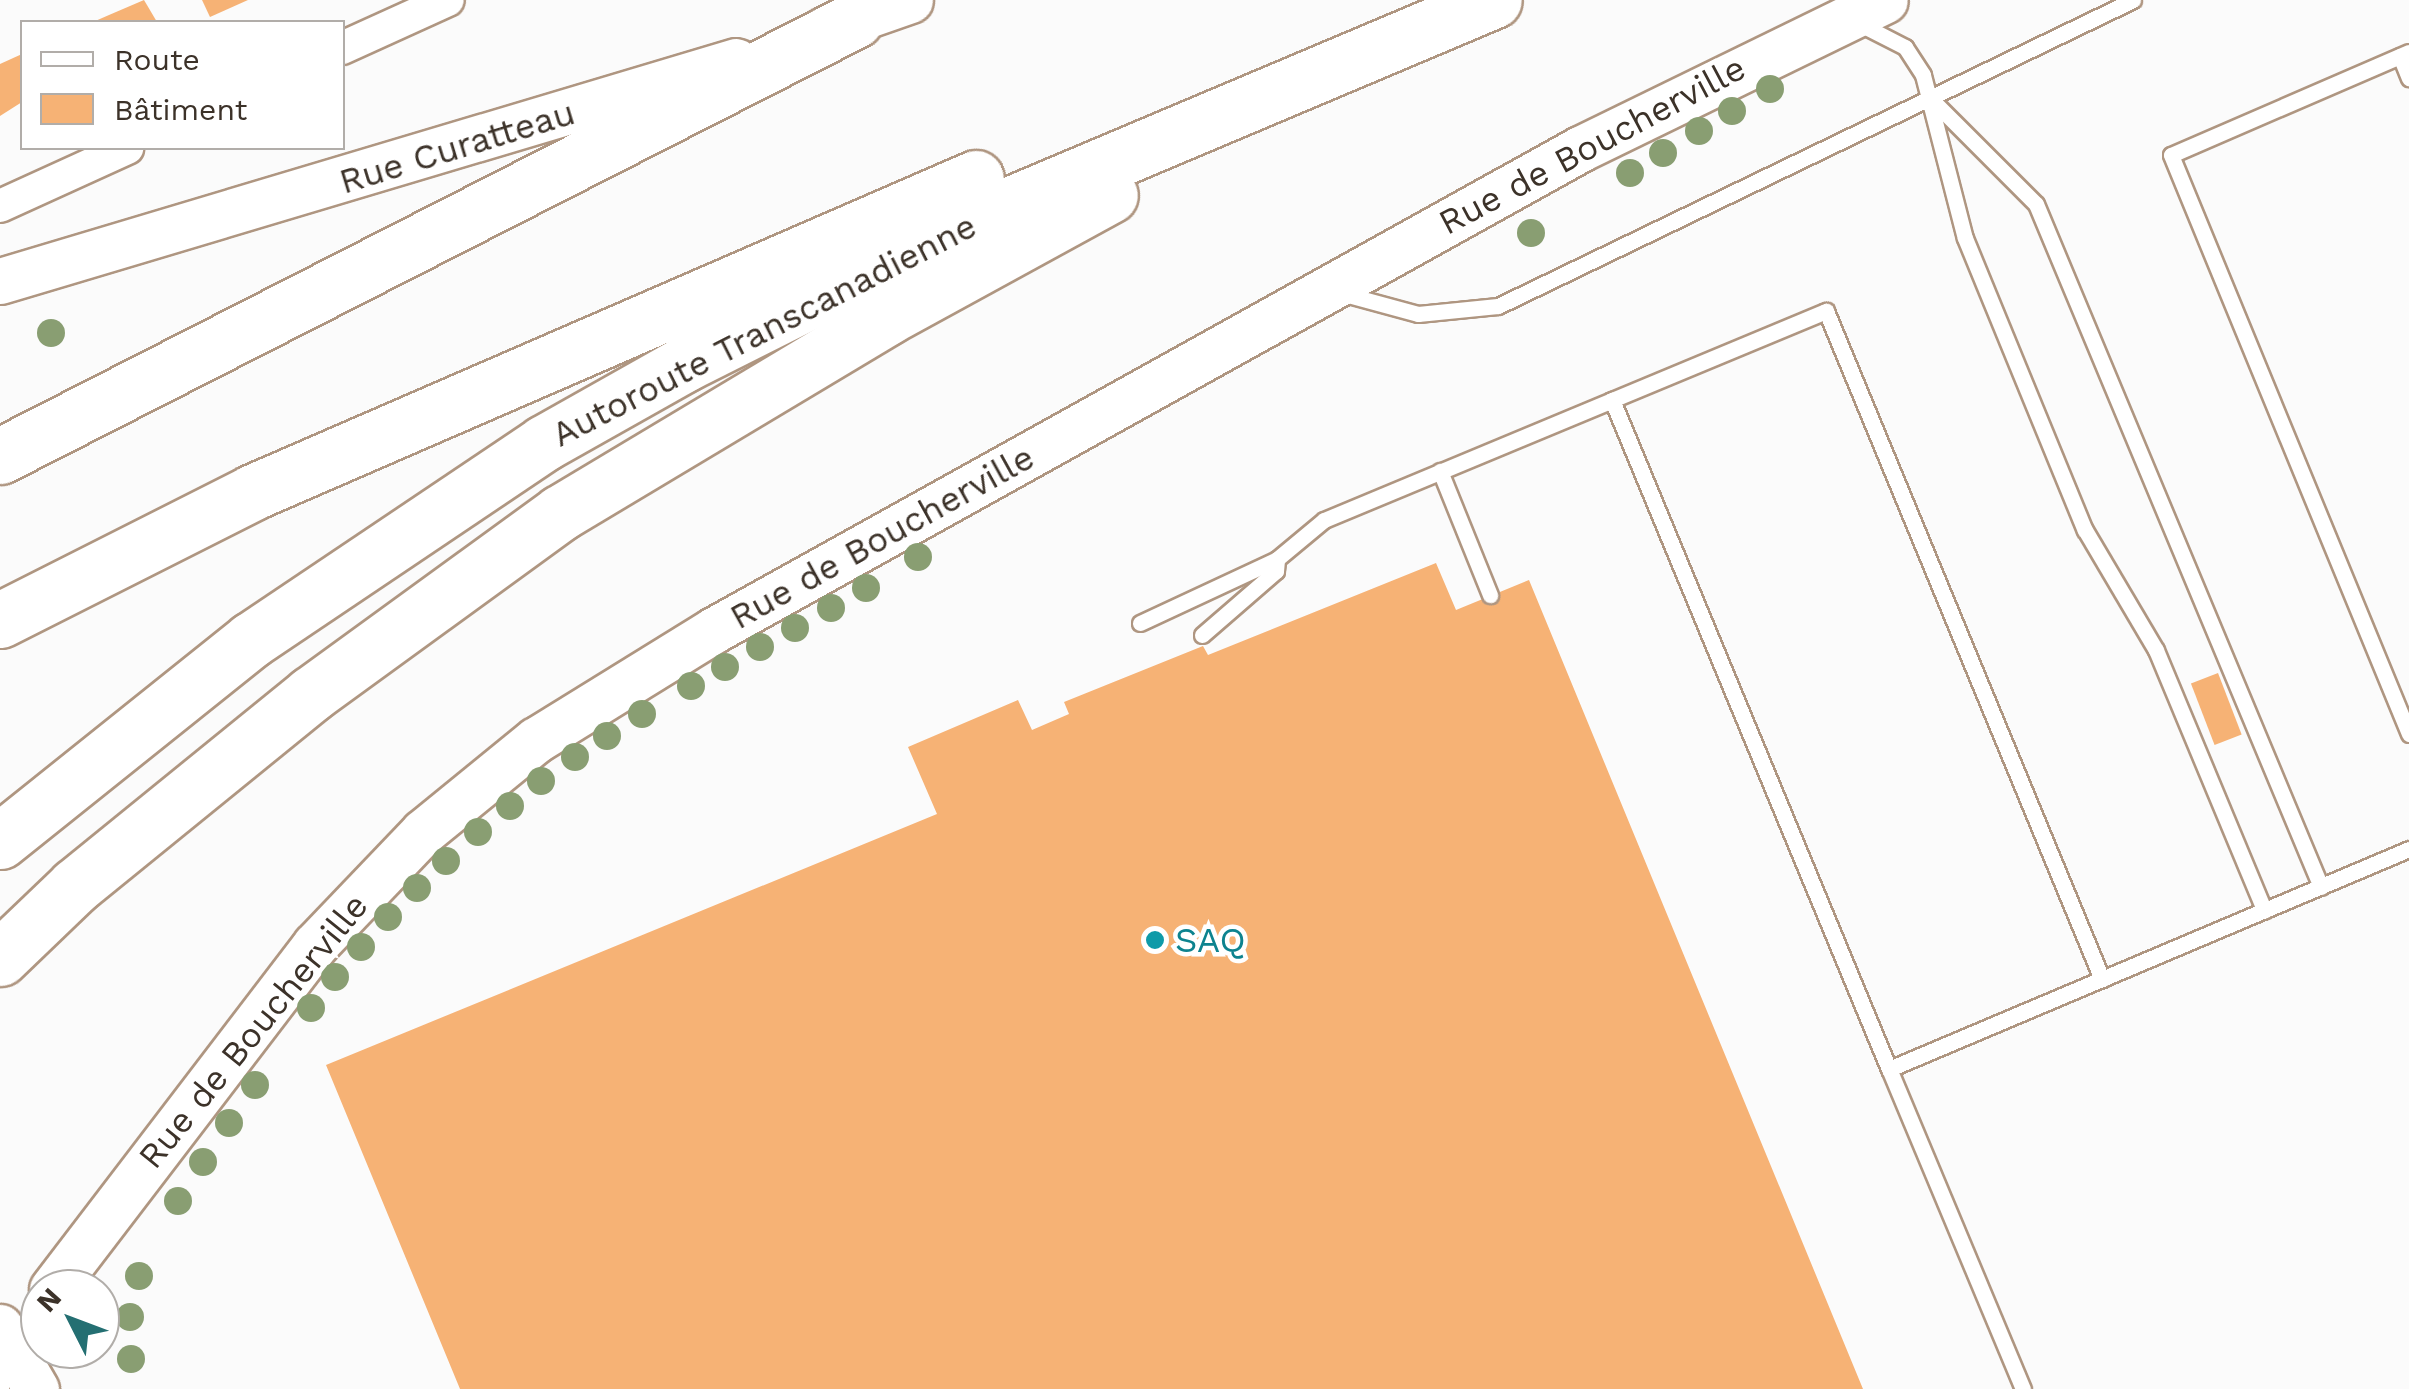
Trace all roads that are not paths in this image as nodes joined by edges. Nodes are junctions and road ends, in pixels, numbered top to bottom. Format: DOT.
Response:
graph roads {
  1 [pos="448,0"];
  2 [pos="910,0"];
  3 [pos="1494,0"];
  4 [pos="2134,0"];
  5 [pos="1865,8"];
  6 [pos="1402,17"];
  7 [pos="854,20"];
  8 [pos="345,47"];
  9 [pos="2404,54"];
  10 [pos="2409,78"];
  11 [pos="1934,102"];
  12 [pos="123,150"];
  13 [pos="0,206"];
  14 [pos="0,281"];
  15 [pos="1329,288"];
  16 [pos="1612,400"];
  17 [pos="0,456"];
  18 [pos="1440,471"];
  19 [pos="1276,559"];
  20 [pos="1490,595"];
  21 [pos="0,620"];
  22 [pos="1140,623"];
  23 [pos="1202,635"];
  24 [pos="2409,734"];
  25 [pos="0,841"];
  26 [pos="2409,849"];
  27 [pos="2321,887"];
  28 [pos="2264,910"];
  29 [pos="0,958"];
  30 [pos="2102,979"];
  31 [pos="1889,1069"];
  32 [pos="67,1269"];
  33 [pos="4,1333"];
  34 [pos="1,1389"];
  35 [pos="36,1389"];
  36 [pos="58,1389"];
  37 [pos="2023,1389"];
  1 -- 8 [label="street"];
  2 -- 7 [label="main road, Rue Curatteau"];
  3 -- 6 [label="highway, Autoroute Transcanadienne"];
  4 -- 11 [label="lane"];
  5 -- 11 [label="lane"];
  5 -- 15 [label="main road, Rue de Boucherville"];
  6 -- 21 [label="highway, Autoroute Transcanadienne"];
  6 -- 25 [label="highway, Autoroute Transcanadienne"];
  6 -- 29 [label="highway"];
  7 -- 14 [label="main road, Rue Curatteau"];
  7 -- 17 [label="highway"];
  9 -- 10 [label="lane"];
  9 -- 24 [label="lane"];
  11 -- 15 [label="lane"];
  11 -- 27 [label="lane"];
  11 -- 28 [label="lane"];
  12 -- 13 [label="street"];
  15 -- 32 [label="main road, Rue de Boucherville"];
  16 -- 18 [label="lane"];
  16 -- 30 [label="lane"];
  16 -- 31 [label="lane"];
  18 -- 19 [label="lane"];
  18 -- 20 [label="lane"];
  19 -- 22 [label="lane"];
  19 -- 23 [label="lane"];
  26 -- 27 [label="lane"];
  27 -- 28 [label="lane"];
  28 -- 30 [label="lane"];
  30 -- 31 [label="lane"];
  31 -- 37 [label="lane"];
  33 -- 34 [label="lane"];
  33 -- 35 [label="main road"];
  33 -- 36 [label="main road"];
}
